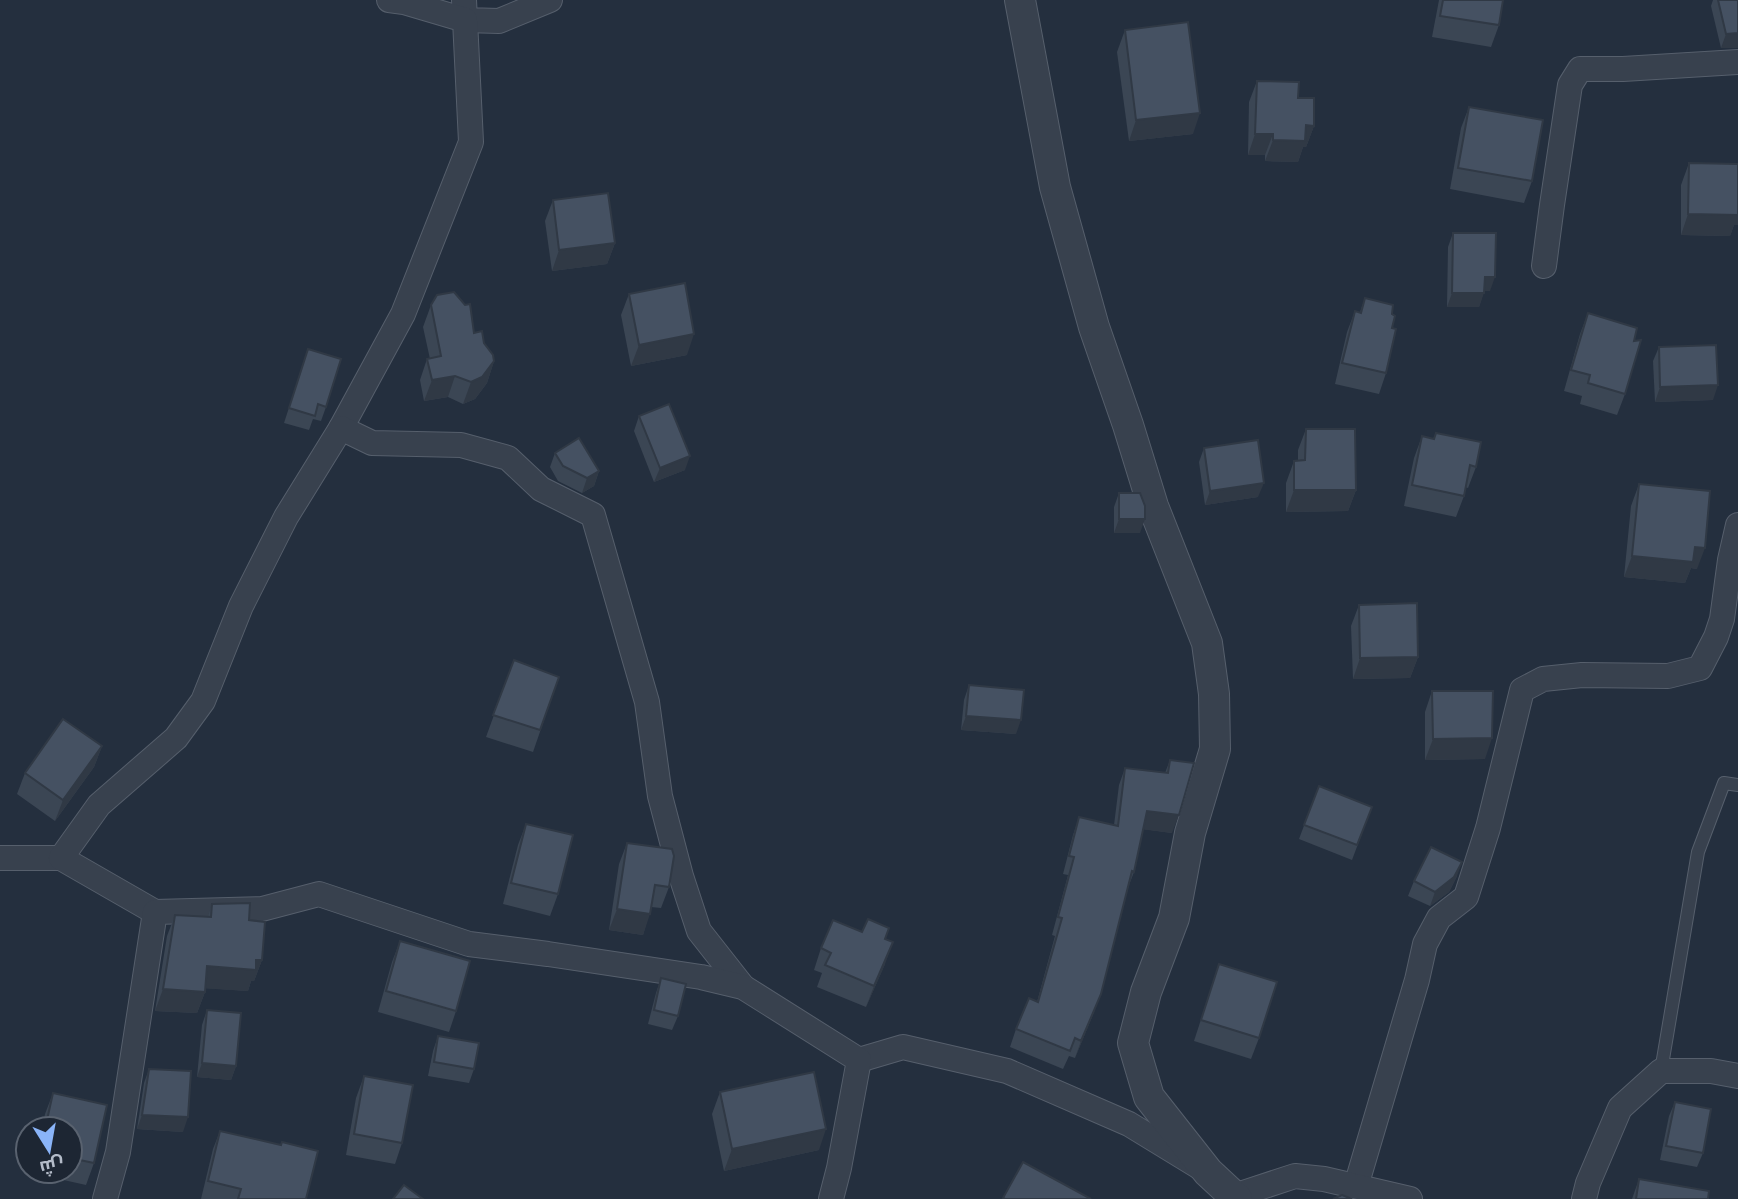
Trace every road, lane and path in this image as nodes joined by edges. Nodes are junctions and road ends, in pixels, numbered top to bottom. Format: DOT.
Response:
graph roads {
  1 [pos="389,0"];
  2 [pos="550,0"];
  3 [pos="1020,0"];
  4 [pos="465,10"];
  5 [pos="1738,62"];
  6 [pos="1544,266"];
  7 [pos="341,428"];
  8 [pos="1738,525"];
  9 [pos="1734,559"];
  10 [pos="1738,785"];
  11 [pos="0,858"];
  12 [pos="61,858"];
  13 [pos="155,912"];
  14 [pos="743,987"];
  15 [pos="859,1060"];
  16 [pos="1661,1071"];
  17 [pos="1738,1076"];
  18 [pos="1208,1172"];
  19 [pos="1356,1186"];
  20 [pos="1236,1197"];
  21 [pos="105,1199"];
  22 [pos="831,1199"];
  23 [pos="1410,1199"];
  24 [pos="1584,1199"];
  1 -- 4 [label="street"];
  2 -- 4 [label="street"];
  3 -- 18 [label="street"];
  4 -- 7 [label="street"];
  5 -- 6 [label="street"];
  7 -- 12 [label="street"];
  7 -- 14 [label="street"];
  8 -- 9 [label="street"];
  9 -- 19 [label="street"];
  10 -- 16 [label="lane"];
  11 -- 12 [label="street"];
  12 -- 13 [label="street"];
  13 -- 14 [label="street"];
  13 -- 21 [label="street"];
  14 -- 15 [label="street"];
  15 -- 18 [label="street"];
  15 -- 22 [label="street"];
  16 -- 17 [label="street"];
  16 -- 24 [label="street"];
  18 -- 20 [label="street"];
  19 -- 20 [label="street"];
  19 -- 23 [label="street"];
}
